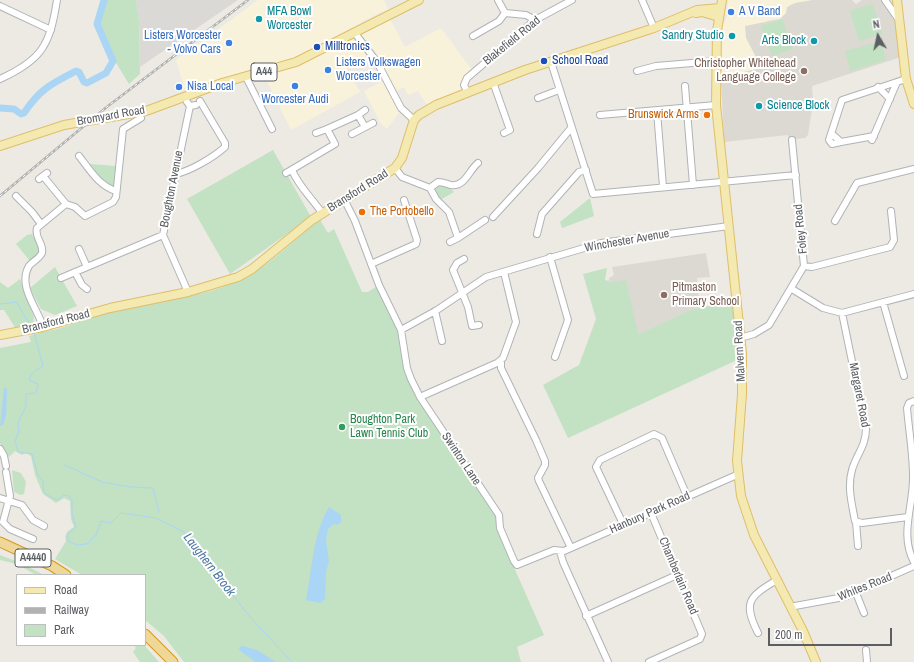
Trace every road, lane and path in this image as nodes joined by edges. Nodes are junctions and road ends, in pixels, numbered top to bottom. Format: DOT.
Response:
graph roads {
  1 [pos="57,0"];
  2 [pos="419,0"];
  3 [pos="498,0"];
  4 [pos="572,0"];
  5 [pos="642,0"];
  6 [pos="885,0"];
  7 [pos="897,0"];
  8 [pos="410,2"];
  9 [pos="721,4"];
  10 [pos="0,6"];
  11 [pos="505,13"];
  12 [pos="691,13"];
  13 [pos="719,17"];
  14 [pos="535,20"];
  15 [pos="900,21"];
  16 [pos="654,28"];
  17 [pos="51,30"];
  18 [pos="354,32"];
  19 [pos="473,36"];
  20 [pos="716,61"];
  21 [pos="551,62"];
  22 [pos="637,71"];
  23 [pos="246,77"];
  24 [pos="0,79"];
  25 [pos="906,79"];
  26 [pos="493,82"];
  27 [pos="897,82"];
  28 [pos="686,86"];
  29 [pos="878,87"];
  30 [pos="559,90"];
  31 [pos="466,91"];
  32 [pos="538,98"];
  33 [pos="890,99"];
  34 [pos="914,104"];
  35 [pos="716,105"];
  36 [pos="686,108"];
  37 [pos="365,110"];
  38 [pos="657,111"];
  39 [pos="141,115"];
  40 [pos="358,115"];
  41 [pos="600,115"];
  42 [pos="414,120"];
  43 [pos="373,123"];
  44 [pos="365,127"];
  45 [pos="571,128"];
  46 [pos="272,129"];
  47 [pos="327,129"];
  48 [pos="504,133"];
  49 [pos="316,134"];
  50 [pos="352,134"];
  51 [pos="792,140"];
  52 [pos="120,144"];
  53 [pos="127,144"];
  54 [pos="0,146"];
  55 [pos="79,156"];
  56 [pos="84,162"];
  57 [pos="473,164"];
  58 [pos="78,168"];
  59 [pos="395,168"];
  60 [pos="914,169"];
  61 [pos="586,170"];
  62 [pos="175,174"];
  63 [pos="796,175"];
  64 [pos="43,176"];
  65 [pos="724,182"];
  66 [pos="693,184"];
  67 [pos="663,187"];
  68 [pos="430,188"];
  69 [pos="116,191"];
  70 [pos="17,196"];
  71 [pos="344,199"];
  72 [pos="404,200"];
  73 [pos="66,204"];
  74 [pos="891,211"];
  75 [pos="322,213"];
  76 [pos="493,217"];
  77 [pos="480,221"];
  78 [pos="835,221"];
  79 [pos="41,224"];
  80 [pos="728,226"];
  81 [pos="538,234"];
  82 [pos="163,235"];
  83 [pos="458,238"];
  84 [pos="450,242"];
  85 [pos="79,250"];
  86 [pos="550,257"];
  87 [pos="464,259"];
  88 [pos="371,264"];
  89 [pos="804,266"];
  90 [pos="87,267"];
  91 [pos="75,272"];
  92 [pos="504,272"];
  93 [pos="61,278"];
  94 [pos="87,289"];
  95 [pos="792,289"];
  96 [pos="188,292"];
  97 [pos="462,294"];
  98 [pos="914,294"];
  99 [pos="883,302"];
  100 [pos="435,311"];
  101 [pos="842,313"];
  102 [pos="479,325"];
  103 [pos="41,328"];
  104 [pos="401,330"];
  105 [pos="0,336"];
  106 [pos="740,338"];
  107 [pos="442,341"];
  108 [pos="555,357"];
  109 [pos="501,360"];
  110 [pos="904,376"];
  111 [pos="420,397"];
  112 [pos="914,401"];
  113 [pos="0,449"];
  114 [pos="914,471"];
  115 [pos="739,474"];
  116 [pos="687,496"];
  117 [pos="0,498"];
  118 [pos="8,501"];
  119 [pos="651,513"];
  120 [pos="908,517"];
  121 [pos="2,522"];
  122 [pos="859,522"];
  123 [pos="44,526"];
  124 [pos="624,526"];
  125 [pos="33,539"];
  126 [pos="0,542"];
  127 [pos="858,546"];
  128 [pos="571,548"];
  129 [pos="560,551"];
  130 [pos="914,562"];
  131 [pos="914,566"];
  132 [pos="64,574"];
  133 [pos="677,575"];
  134 [pos="777,580"];
  135 [pos="856,593"];
  136 [pos="791,608"];
  137 [pos="864,613"];
  138 [pos="586,616"];
  139 [pos="758,633"];
  140 [pos="146,635"];
  141 [pos="866,650"];
  142 [pos="173,662"];
  143 [pos="608,662"];
  144 [pos="649,662"];
  145 [pos="816,662"];
  146 [pos="867,662"];
  1 -- 17 [label="street"];
  2 -- 8 [label="main road, Bromyard Road / A44"];
  3 -- 11 [label="street"];
  4 -- 14 [label="street, Blakefield Road"];
  5 -- 16 [label="street"];
  6 -- 15 [label="street"];
  7 -- 15 [label="main road"];
  8 -- 18 [label="main road, Bromyard Road / A44"];
  9 -- 12 [label="main road"];
  9 -- 13 [label="main road, Malvern Road"];
  10 -- 17 [label="street"];
  11 -- 14 [label="street"];
  11 -- 19 [label="street"];
  12 -- 13 [label="main road"];
  12 -- 16 [label="main road"];
  13 -- 20 [label="main road, Malvern Road"];
  14 -- 31 [label="street, Blakefield Road"];
  15 -- 25 [label="main road"];
  16 -- 21 [label="main road"];
  17 -- 24 [label="street"];
  18 -- 23 [label="main road, Bromyard Road / A44"];
  18 -- 42 [label="street"];
  20 -- 22 [label="street"];
  20 -- 35 [label="main road, Malvern Road"];
  21 -- 26 [label="main road"];
  21 -- 30 [label="street"];
  23 -- 39 [label="main road, Bromyard Road / A44"];
  23 -- 46 [label="street"];
  25 -- 27 [label="street"];
  25 -- 34 [label="main road"];
  26 -- 31 [label="main road"];
  26 -- 48 [label="street"];
  27 -- 29 [label="street"];
  27 -- 33 [label="street"];
  28 -- 36 [label="street"];
  29 -- 33 [label="street"];
  29 -- 33 [label="street"];
  30 -- 32 [label="street"];
  30 -- 45 [label="street"];
  31 -- 42 [label="main road"];
  35 -- 36 [label="street"];
  35 -- 65 [label="main road, Malvern Road"];
  36 -- 38 [label="street"];
  36 -- 66 [label="street"];
  37 -- 40 [label="street"];
  38 -- 41 [label="street"];
  38 -- 67 [label="street"];
  39 -- 52 [label="street"];
  39 -- 54 [label="main road, Bromyard Road / A44"];
  40 -- 44 [label="street"];
  40 -- 47 [label="street"];
  42 -- 59 [label="main road, Bransford Road"];
  43 -- 44 [label="street"];
  44 -- 50 [label="street"];
  45 -- 61 [label="street"];
  45 -- 76 [label="street"];
  47 -- 49 [label="street"];
  47 -- 75 [label="street"];
  51 -- 63 [label="street, Foley Road"];
  52 -- 53 [label="street"];
  52 -- 69 [label="street"];
  55 -- 56 [label="street"];
  56 -- 58 [label="street"];
  56 -- 69 [label="street"];
  57 -- 68 [label="street"];
  59 -- 68 [label="street"];
  59 -- 71 [label="main road, Bransford Road"];
  60 -- 78 [label="street"];
  61 -- 67 [label="street"];
  61 -- 81 [label="street"];
  62 -- 62 [label="street, Boughton Avenue"];
  62 -- 82 [label="street, Boughton Avenue"];
  63 -- 65 [label="street"];
  63 -- 89 [label="street, Foley Road"];
  64 -- 73 [label="street"];
  65 -- 66 [label="street"];
  65 -- 80 [label="main road, Malvern Road"];
  66 -- 67 [label="street"];
  68 -- 83 [label="street"];
  69 -- 73 [label="street"];
  70 -- 79 [label="street"];
  71 -- 75 [label="main road, Bransford Road"];
  71 -- 88 [label="street, Swinton Lane"];
  72 -- 88 [label="street"];
  73 -- 79 [label="street"];
  74 -- 89 [label="street"];
  75 -- 96 [label="main road, Bransford Road"];
  77 -- 83 [label="street"];
  79 -- 103 [label="street"];
  80 -- 86 [label="street, Winchester Avenue"];
  80 -- 106 [label="main road, Malvern Road"];
  82 -- 90 [label="street"];
  82 -- 96 [label="street, Boughton Avenue"];
  83 -- 84 [label="street"];
  85 -- 90 [label="street"];
  86 -- 92 [label="street, Winchester Avenue"];
  86 -- 108 [label="street"];
  87 -- 97 [label="street"];
  88 -- 104 [label="street, Swinton Lane"];
  89 -- 95 [label="street, Foley Road"];
  90 -- 91 [label="street"];
  91 -- 93 [label="street"];
  91 -- 94 [label="street"];
  92 -- 97 [label="street, Winchester Avenue"];
  92 -- 109 [label="street"];
  95 -- 101 [label="street"];
  95 -- 106 [label="street, Foley Road"];
  96 -- 103 [label="main road, Bransford Road"];
  97 -- 100 [label="street, Winchester Avenue"];
  97 -- 102 [label="street"];
  98 -- 99 [label="street"];
  99 -- 101 [label="street"];
  99 -- 110 [label="street"];
  100 -- 104 [label="street, Winchester Avenue"];
  100 -- 107 [label="street"];
  101 -- 122 [label="street, Margaret Road"];
  103 -- 105 [label="main road, Bransford Road"];
  104 -- 111 [label="street, Swinton Lane"];
  106 -- 115 [label="main road, Malvern Road"];
  109 -- 111 [label="street"];
  109 -- 128 [label="street"];
  111 -- 129 [label="street, Swinton Lane"];
  112 -- 114 [label="street"];
  113 -- 118 [label="street"];
  114 -- 120 [label="street"];
  115 -- 116 [label="street, Hanbury Park Road"];
  115 -- 134 [label="main road, Malvern Road"];
  116 -- 119 [label="street, Hanbury Park Road"];
  116 -- 124 [label="street"];
  117 -- 118 [label="street"];
  118 -- 121 [label="street"];
  118 -- 123 [label="street"];
  119 -- 124 [label="street, Hanbury Park Road"];
  119 -- 133 [label="street, Chamberlain Road"];
  120 -- 122 [label="street"];
  120 -- 130 [label="street"];
  121 -- 125 [label="street"];
  122 -- 127 [label="street, Margaret Road"];
  124 -- 128 [label="street, Hanbury Park Road"];
  126 -- 132 [label="highway, A4440"];
  128 -- 129 [label="street, Hanbury Park Road"];
  129 -- 138 [label="street"];
  131 -- 135 [label="street, Whites Road"];
  133 -- 138 [label="street"];
  133 -- 144 [label="street, Chamberlain Road"];
  134 -- 136 [label="main road, Malvern Road"];
  134 -- 139 [label="street"];
  135 -- 136 [label="street, Whites Road"];
  135 -- 137 [label="street"];
  136 -- 145 [label="main road, Malvern Road"];
  138 -- 143 [label="street"];
  140 -- 142 [label="highway"];
  141 -- 146 [label="street"];
}
